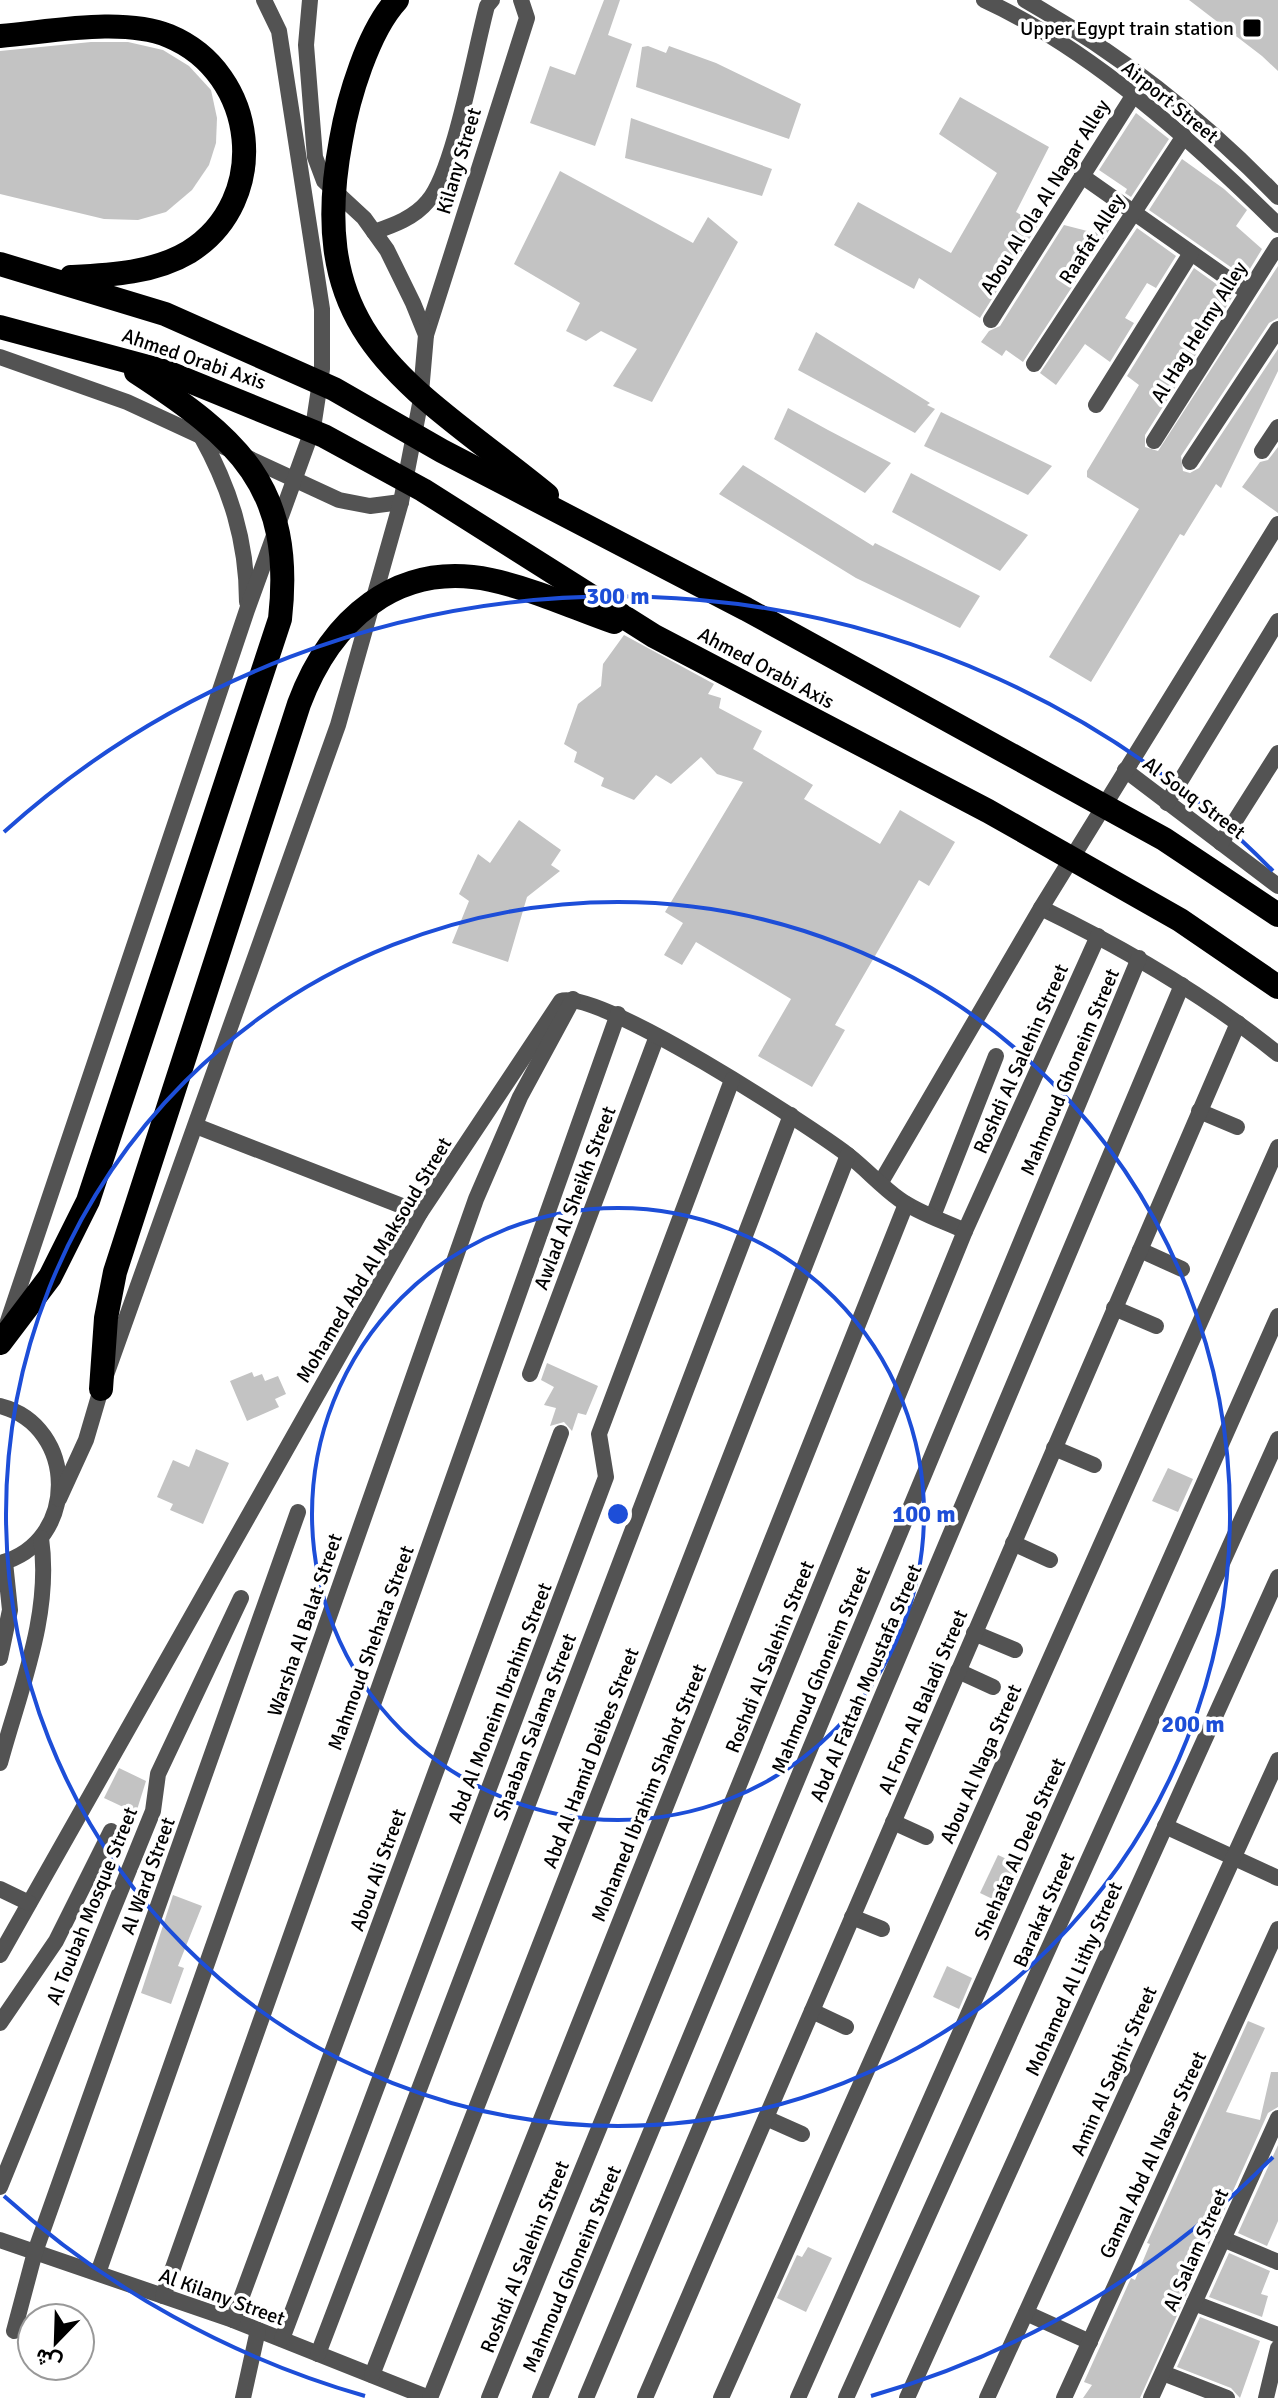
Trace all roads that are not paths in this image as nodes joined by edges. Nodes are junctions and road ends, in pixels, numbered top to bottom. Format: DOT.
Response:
graph roads {
  1 [pos="264,0"];
  2 [pos="310,0"];
  3 [pos="397,0"];
  4 [pos="492,0"];
  5 [pos="521,0"];
  6 [pos="984,0"];
  7 [pos="1025,0"];
  8 [pos="0,36"];
  9 [pos="1133,96"];
  10 [pos="1184,136"];
  11 [pos="1082,176"];
  12 [pos="1278,197"];
  13 [pos="1133,212"];
  14 [pos="1278,225"];
  15 [pos="374,232"];
  16 [pos="1278,245"];
  17 [pos="1191,253"];
  18 [pos="0,264"];
  19 [pos="49,276"];
  20 [pos="1247,292"];
  21 [pos="991,320"];
  22 [pos="0,327"];
  23 [pos="1278,329"];
  24 [pos="426,335"];
  25 [pos="112,356"];
  26 [pos="0,357"];
  27 [pos="1034,364"];
  28 [pos="1096,405"];
  29 [pos="1278,427"];
  30 [pos="201,436"];
  31 [pos="1154,441"];
  32 [pos="1262,451"];
  33 [pos="1190,462"];
  34 [pos="296,481"];
  35 [pos="401,502"];
  36 [pos="1278,524"];
  37 [pos="592,531"];
  38 [pos="247,610"];
  39 [pos="1278,621"];
  40 [pos="654,636"];
  41 [pos="1278,753"];
  42 [pos="1125,770"];
  43 [pos="1167,803"];
  44 [pos="1221,843"];
  45 [pos="1278,885"];
  46 [pos="1041,908"];
  47 [pos="1278,915"];
  48 [pos="1098,936"];
  49 [pos="1139,958"];
  50 [pos="1182,985"];
  51 [pos="1278,987"];
  52 [pos="573,999"];
  53 [pos="618,1014"];
  54 [pos="1238,1023"];
  55 [pos="657,1036"];
  56 [pos="1278,1054"];
  57 [pos="996,1056"];
  58 [pos="732,1080"];
  59 [pos="1199,1111"];
  60 [pos="791,1115"];
  61 [pos="196,1126"];
  62 [pos="1237,1127"];
  63 [pos="1278,1147"];
  64 [pos="848,1155"];
  65 [pos="881,1182"];
  66 [pos="906,1204"];
  67 [pos="420,1213"];
  68 [pos="933,1216"];
  69 [pos="965,1231"];
  70 [pos="1140,1250"];
  71 [pos="1182,1269"];
  72 [pos="1114,1308"];
  73 [pos="1278,1316"];
  74 [pos="1156,1326"];
  75 [pos="0,1343"];
  76 [pos="530,1374"];
  77 [pos="101,1389"];
  78 [pos="0,1406"];
  79 [pos="561,1433"];
  80 [pos="1278,1439"];
  81 [pos="1054,1448"];
  82 [pos="1094,1465"];
  83 [pos="59,1499"];
  84 [pos="298,1512"];
  85 [pos="41,1538"];
  86 [pos="1013,1543"];
  87 [pos="1050,1560"];
  88 [pos="3,1563"];
  89 [pos="1278,1577"];
  90 [pos="241,1598"];
  91 [pos="974,1633"];
  92 [pos="1015,1650"];
  93 [pos="0,1658"];
  94 [pos="958,1671"];
  95 [pos="993,1687"];
  96 [pos="1278,1760"];
  97 [pos="0,1763"];
  98 [pos="893,1822"];
  99 [pos="1165,1826"];
  100 [pos="111,1831"];
  101 [pos="926,1837"];
  102 [pos="1233,1858"];
  103 [pos="1278,1878"];
  104 [pos="0,1889"];
  105 [pos="29,1903"];
  106 [pos="852,1917"];
  107 [pos="882,1929"];
  108 [pos="1278,1929"];
  109 [pos="0,1955"];
  110 [pos="812,2011"];
  111 [pos="0,2023"];
  112 [pos="846,2027"];
  113 [pos="766,2118"];
  114 [pos="1278,2118"];
  115 [pos="802,2134"];
  116 [pos="0,2187"];
  117 [pos="1223,2239"];
  118 [pos="0,2240"];
  119 [pos="35,2252"];
  120 [pos="1278,2262"];
  121 [pos="98,2273"];
  122 [pos="163,2296"];
  123 [pos="1194,2303"];
  124 [pos="1026,2313"];
  125 [pos="233,2320"];
  126 [pos="258,2330"];
  127 [pos="14,2331"];
  128 [pos="1278,2335"];
  129 [pos="282,2339"];
  130 [pos="1090,2342"];
  131 [pos="1278,2348"];
  132 [pos="318,2354"];
  133 [pos="1163,2373"];
  134 [pos="379,2378"];
  135 [pos="243,2398"];
  136 [pos="382,2398"];
  137 [pos="429,2398"];
  138 [pos="489,2398"];
  139 [pos="540,2398"];
  140 [pos="586,2398"];
  141 [pos="645,2398"];
  142 [pos="721,2398"];
  143 [pos="798,2398"];
  144 [pos="846,2398"];
  145 [pos="907,2398"];
  146 [pos="987,2398"];
  147 [pos="1064,2398"];
  148 [pos="1151,2398"];
  149 [pos="1227,2398"];
  150 [pos="1266,2398"];
  1 -- 34 [label="street"];
  2 -- 15 [label="street"];
  3 -- 37 [label="highway"];
  4 -- 15 [label="street, Kilany Street"];
  5 -- 24 [label="street, Kilany Street"];
  6 -- 9 [label="street, Airport Street"];
  7 -- 12 [label="street, Airport Street"];
  8 -- 19 [label="highway"];
  9 -- 10 [label="street, Airport Street"];
  9 -- 11 [label="street, Abou Al Ola Al Nagar Alley"];
  10 -- 13 [label="street, Raafat Alley"];
  10 -- 14 [label="street, Airport Street"];
  11 -- 13 [label="street"];
  11 -- 21 [label="street, Abou Al Ola Al Nagar Alley"];
  13 -- 17 [label="street"];
  13 -- 27 [label="street, Raafat Alley"];
  15 -- 24 [label="street"];
  16 -- 20 [label="street, Al Hag Helmy Alley"];
  17 -- 20 [label="street"];
  17 -- 28 [label="street"];
  18 -- 19 [label="highway, Ahmed Orabi Axis"];
  19 -- 37 [label="highway, Ahmed Orabi Axis"];
  20 -- 31 [label="street, Al Hag Helmy Alley"];
  22 -- 25 [label="highway, Ahmed Orabi Axis"];
  23 -- 33 [label="street"];
  24 -- 35 [label="street, Kilany Street"];
  25 -- 40 [label="highway, Ahmed Orabi Axis"];
  25 -- 75 [label="highway"];
  26 -- 30 [label="street"];
  29 -- 32 [label="street"];
  30 -- 34 [label="street"];
  30 -- 38 [label="street"];
  34 -- 35 [label="street"];
  34 -- 38 [label="street"];
  35 -- 61 [label="street, Kilany Street"];
  36 -- 42 [label="street"];
  37 -- 47 [label="highway, Ahmed Orabi Axis"];
  38 -- 75 [label="street"];
  39 -- 43 [label="street"];
  40 -- 51 [label="highway, Ahmed Orabi Axis"];
  40 -- 77 [label="highway"];
  41 -- 44 [label="street"];
  42 -- 43 [label="street, Al Souq Street"];
  42 -- 46 [label="street"];
  43 -- 44 [label="street, Al Souq Street"];
  44 -- 45 [label="street, Al Souq Street"];
  46 -- 48 [label="street"];
  46 -- 65 [label="street"];
  48 -- 49 [label="street"];
  48 -- 69 [label="street, Roshdi Al Salehin Street"];
  49 -- 50 [label="street"];
  49 -- 139 [label="street, Mahmoud Ghoneim Street"];
  50 -- 54 [label="street"];
  50 -- 140 [label="street, Abd Al Fattah Moustafa Street"];
  52 -- 53 [label="street"];
  52 -- 67 [label="street, Mohamed Abd Al Maksoud Street"];
  52 -- 121 [label="street, Warsha Al Balat Street"];
  53 -- 55 [label="street"];
  53 -- 122 [label="street, Mahmoud Shehata Street"];
  54 -- 56 [label="street"];
  54 -- 59 [label="street, Al Forn Al Baladi Street"];
  55 -- 58 [label="street"];
  55 -- 76 [label="street, Awlad Al Sheikh Street"];
  57 -- 68 [label="street"];
  58 -- 60 [label="street"];
  58 -- 129 [label="street, Abd Al Moneim Ibrahim Street"];
  59 -- 62 [label="street"];
  59 -- 70 [label="street, Al Forn Al Baladi Street"];
  60 -- 64 [label="street"];
  60 -- 132 [label="street, Shaaban Salama Street"];
  61 -- 67 [label="street"];
  61 -- 77 [label="street, Kilany Street"];
  63 -- 142 [label="street, Abou Al Naga Street"];
  64 -- 65 [label="street"];
  64 -- 134 [label="street, Abd Al Hamid Deibes Street"];
  65 -- 66 [label="street"];
  66 -- 68 [label="street"];
  66 -- 137 [label="street, Mohamed Ibrahim Shahot Street"];
  67 -- 105 [label="street, Mohamed Abd Al Maksoud Street"];
  68 -- 69 [label="street"];
  69 -- 138 [label="street, Roshdi Al Salehin Street"];
  70 -- 71 [label="street"];
  70 -- 72 [label="street, Al Forn Al Baladi Street"];
  72 -- 74 [label="street"];
  72 -- 81 [label="street, Al Forn Al Baladi Street"];
  73 -- 143 [label="street, Shehata Al Deeb Street"];
  77 -- 83 [label="street, Kilany Street"];
  78 -- 83 [label="street"];
  79 -- 125 [label="street, Abou Ali Street"];
  80 -- 144 [label="street, Barakat Street"];
  81 -- 82 [label="street"];
  81 -- 86 [label="street, Al Forn Al Baladi Street"];
  83 -- 85 [label="street, Kilany Street"];
  84 -- 119 [label="street, Al Ward Street"];
  85 -- 88 [label="street"];
  85 -- 97 [label="street"];
  86 -- 87 [label="street"];
  86 -- 91 [label="street, Al Forn Al Baladi Street"];
  88 -- 93 [label="street"];
  89 -- 99 [label="street, Mohamed Al Lithy Street"];
  90 -- 116 [label="street, Al Toubah Mosque Street"];
  91 -- 92 [label="street"];
  91 -- 94 [label="street, Al Forn Al Baladi Street"];
  94 -- 95 [label="street"];
  94 -- 98 [label="street, Al Forn Al Baladi Street"];
  96 -- 102 [label="street, Amin Al Saghir Street"];
  98 -- 101 [label="street"];
  98 -- 106 [label="street, Al Forn Al Baladi Street"];
  99 -- 102 [label="street"];
  99 -- 145 [label="street, Mohamed Al Lithy Street"];
  100 -- 111 [label="street"];
  102 -- 103 [label="street"];
  102 -- 124 [label="street, Amin Al Saghir Street"];
  104 -- 105 [label="street"];
  105 -- 109 [label="street, Mohamed Abd Al Maksoud Street"];
  106 -- 107 [label="street"];
  106 -- 110 [label="street, Al Forn Al Baladi Street"];
  108 -- 130 [label="street, Gamal Abd Al Naser Street"];
  110 -- 112 [label="street"];
  110 -- 113 [label="street, Al Forn Al Baladi Street"];
  113 -- 115 [label="street"];
  113 -- 141 [label="street, Al Forn Al Baladi Street"];
  114 -- 117 [label="street, Al Salam Street"];
  117 -- 120 [label="street"];
  117 -- 123 [label="street, Al Salam Street"];
  118 -- 119 [label="street, Al Kilany Street"];
  119 -- 121 [label="street, Al Kilany Street"];
  119 -- 127 [label="street, Al Ward Street"];
  121 -- 122 [label="street, Al Kilany Street"];
  122 -- 125 [label="street, Al Kilany Street"];
  123 -- 128 [label="street"];
  123 -- 133 [label="street, Al Salam Street"];
  124 -- 130 [label="street"];
  124 -- 146 [label="street, Amin Al Saghir Street"];
  125 -- 126 [label="street, Al Kilany Street"];
  126 -- 129 [label="street, Al Kilany Street"];
  126 -- 135 [label="street"];
  129 -- 132 [label="street, Al Kilany Street"];
  130 -- 147 [label="street, Gamal Abd Al Naser Street"];
  131 -- 150 [label="street"];
  132 -- 134 [label="street, Al Kilany Street"];
  133 -- 148 [label="street, Al Salam Street"];
  133 -- 149 [label="street"];
  134 -- 136 [label="street, Abd Al Hamid Deibes Street"];
  134 -- 137 [label="street, Al Kilany Street"];
}
